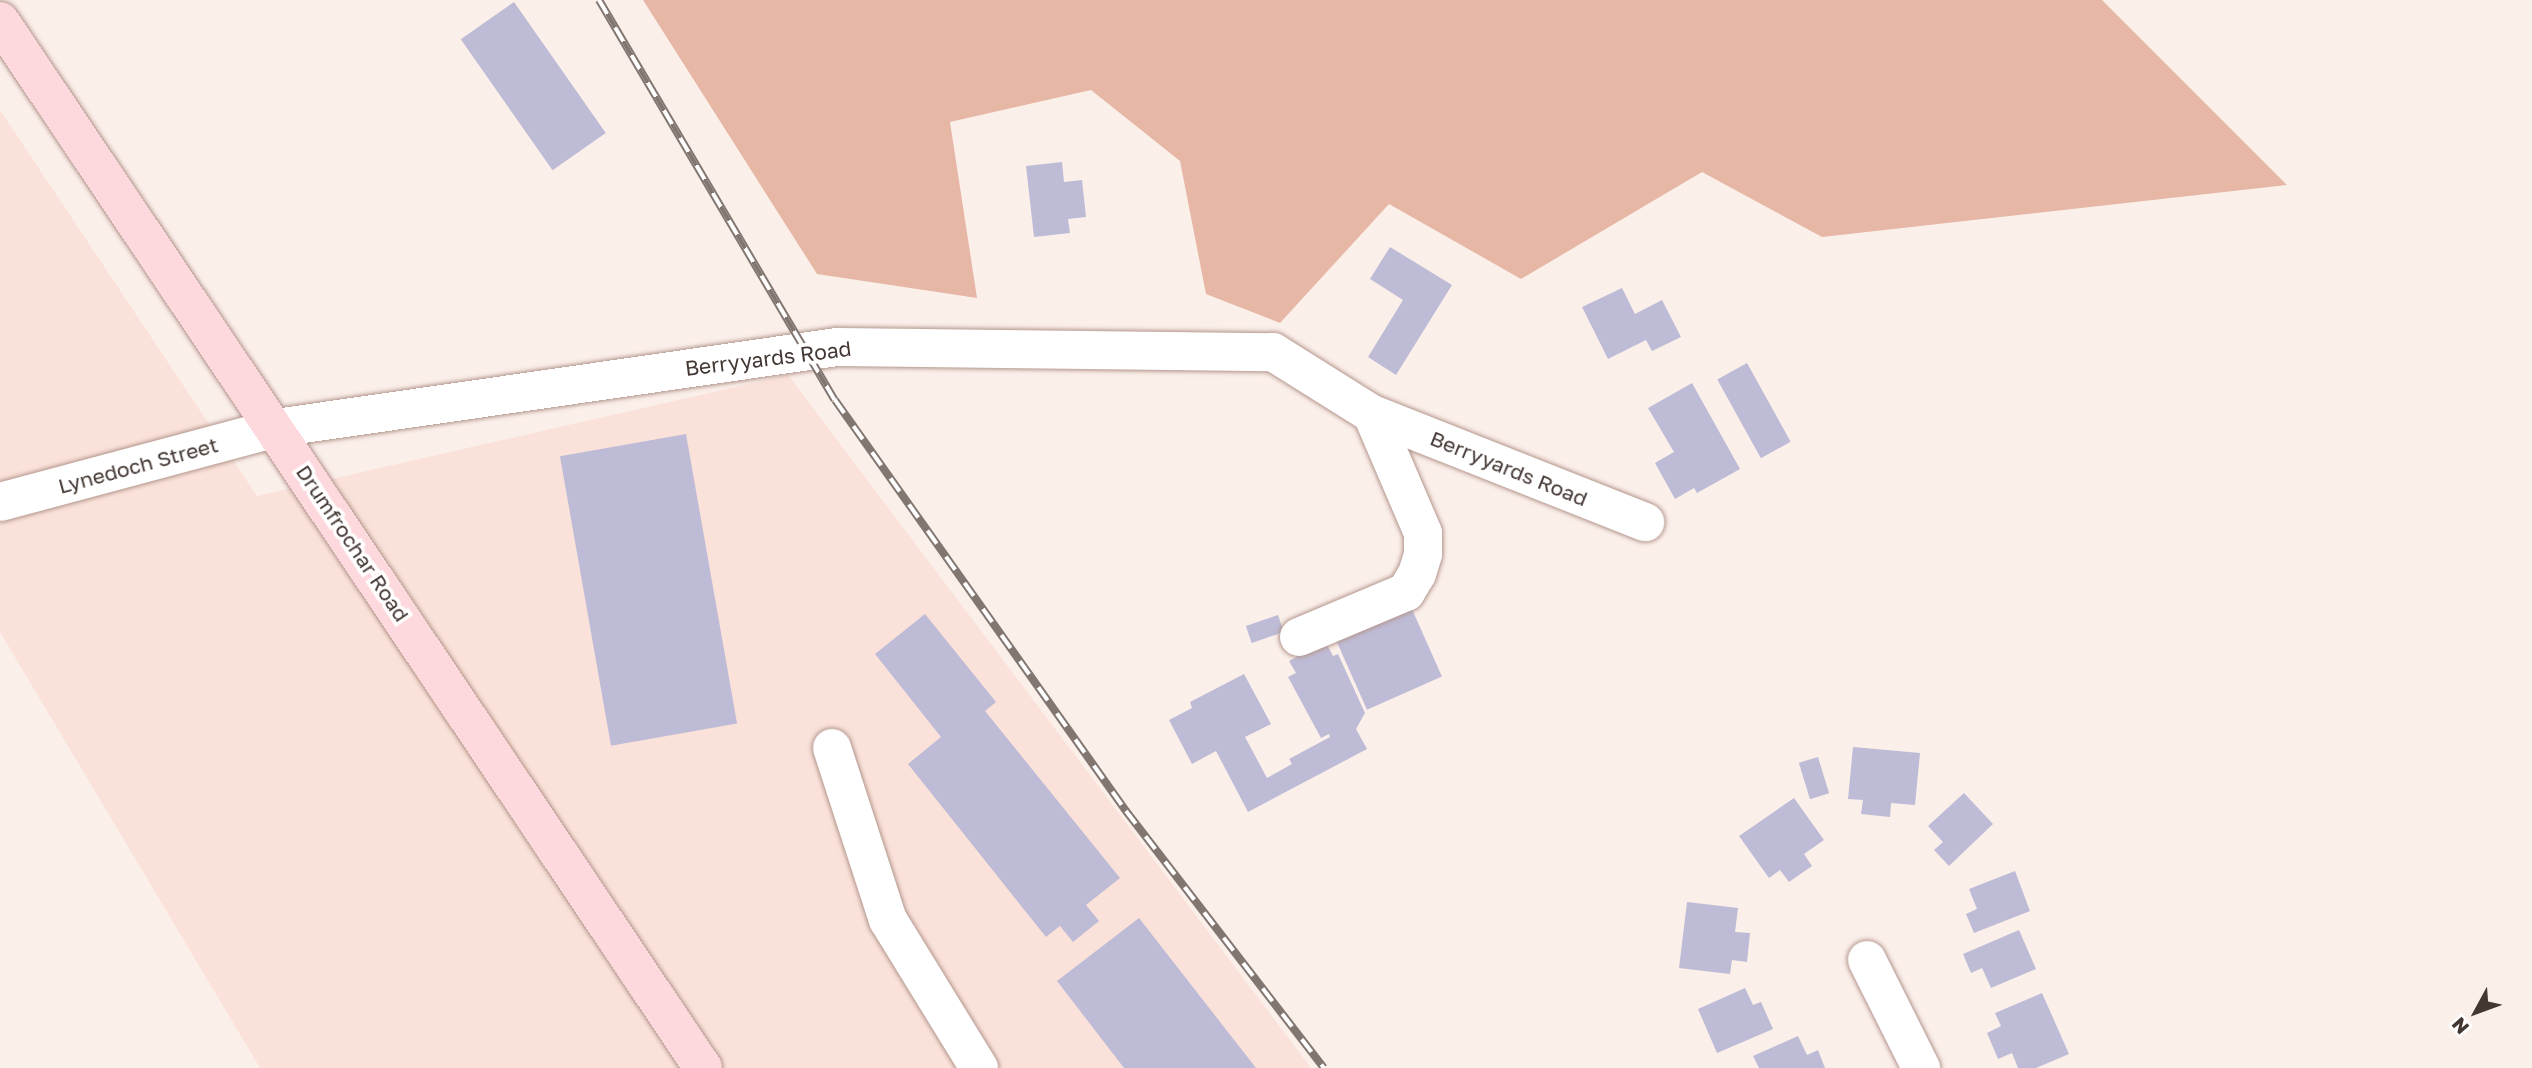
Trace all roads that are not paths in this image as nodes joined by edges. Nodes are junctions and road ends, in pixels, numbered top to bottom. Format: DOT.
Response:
graph roads {
  1 [pos="0,20"];
  2 [pos="1372,415"];
  3 [pos="276,428"];
  4 [pos="0,502"];
  5 [pos="1645,522"];
  6 [pos="1299,637"];
  7 [pos="832,748"];
  8 [pos="1867,960"];
  9 [pos="703,1068"];
  10 [pos="979,1068"];
  11 [pos="1921,1068"];
  1 -- 3 [label="main road, Drumfrochar Road"];
  2 -- 3 [label="street, Berryyards Road"];
  2 -- 5 [label="street, Berryyards Road"];
  2 -- 6 [label="street"];
  3 -- 4 [label="street, Lynedoch Street"];
  3 -- 9 [label="main road, Drumfrochar Road"];
  7 -- 10 [label="street"];
  8 -- 11 [label="street"];
}
